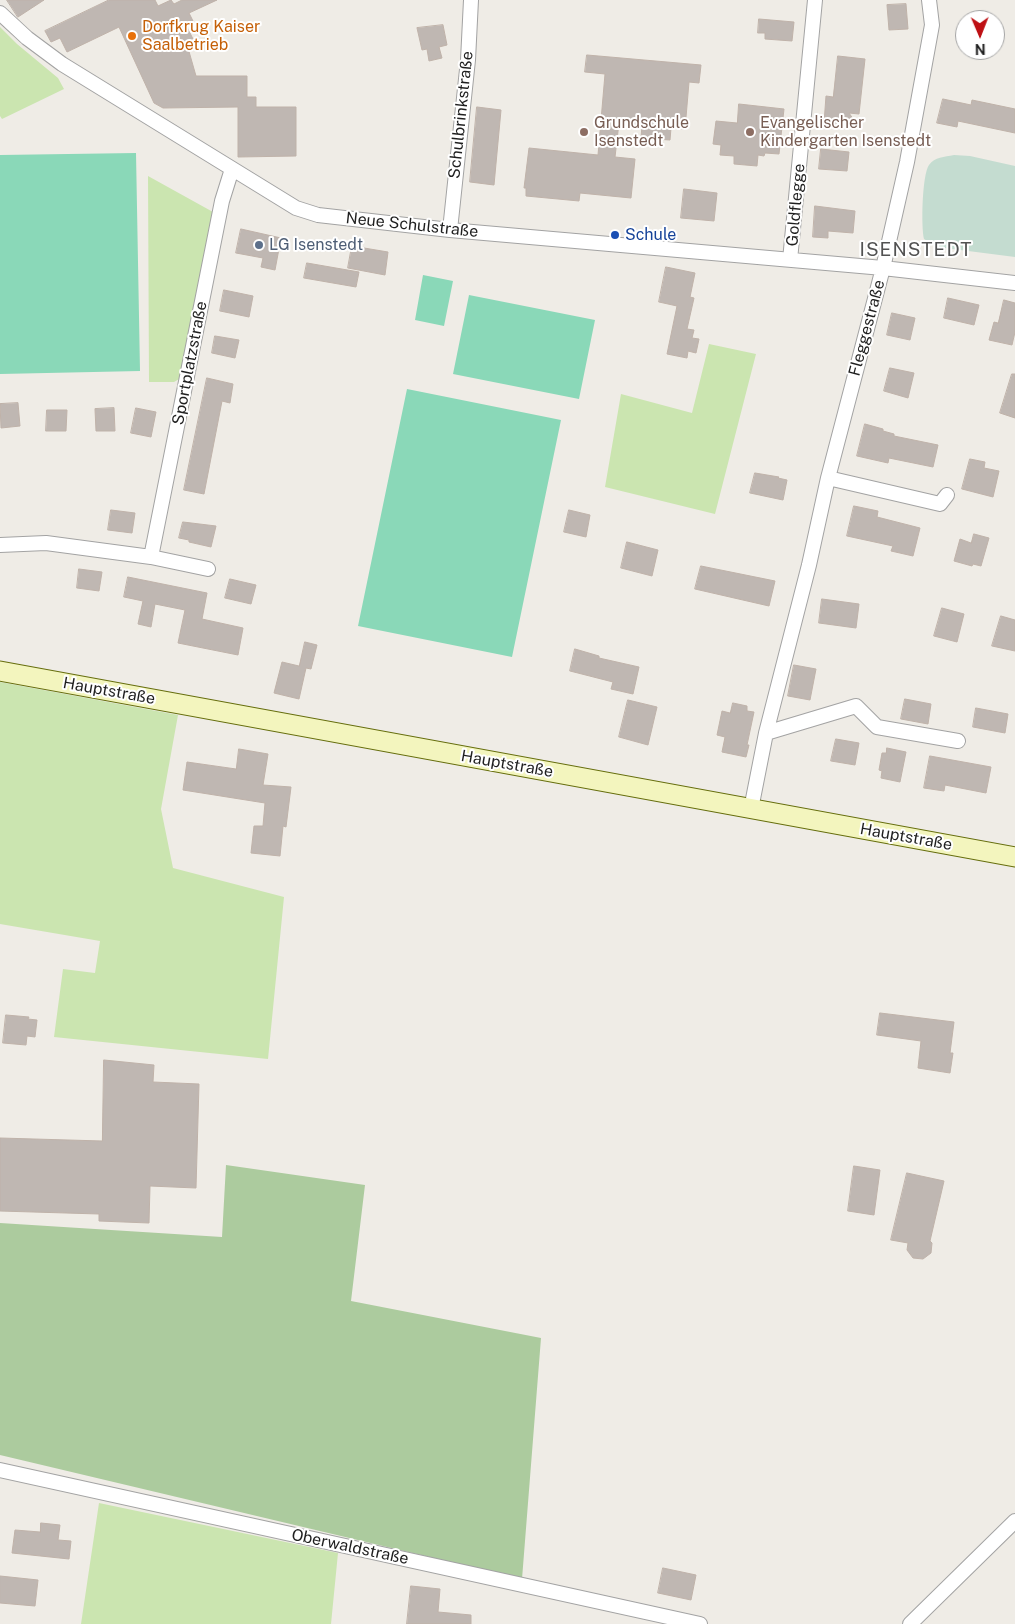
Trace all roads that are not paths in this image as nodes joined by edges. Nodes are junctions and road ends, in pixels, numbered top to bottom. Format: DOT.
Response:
graph roads {
  1 [pos="471,0"];
  2 [pos="815,0"];
  3 [pos="929,0"];
  4 [pos="0,13"];
  5 [pos="232,169"];
  6 [pos="450,230"];
  7 [pos="790,260"];
  8 [pos="883,268"];
  9 [pos="1015,283"];
  10 [pos="828,478"];
  11 [pos="947,495"];
  12 [pos="0,545"];
  13 [pos="150,557"];
  14 [pos="208,569"];
  15 [pos="0,671"];
  16 [pos="766,733"];
  17 [pos="958,741"];
  18 [pos="752,809"];
  19 [pos="1015,857"];
  20 [pos="0,1470"];
  21 [pos="1015,1521"];
  22 [pos="700,1624"];
  23 [pos="910,1624"];
  1 -- 6 [label="street, Schulbrinkstraße"];
  2 -- 7 [label="street, Goldflegge"];
  3 -- 8 [label="street, Fleggestraße"];
  4 -- 5 [label="street, Neue Schulstraße"];
  5 -- 6 [label="street, Neue Schulstraße"];
  5 -- 13 [label="street, Sportplatzstraße"];
  6 -- 7 [label="street, Neue Schulstraße"];
  7 -- 8 [label="street, Neue Schulstraße"];
  8 -- 9 [label="street, Neue Schulstraße"];
  8 -- 10 [label="street, Fleggestraße"];
  10 -- 11 [label="street"];
  10 -- 16 [label="street, Fleggestraße"];
  12 -- 13 [label="street"];
  13 -- 14 [label="street"];
  15 -- 18 [label="main road, Hauptstraße"];
  16 -- 17 [label="street"];
  16 -- 18 [label="street, Fleggestraße"];
  18 -- 19 [label="main road, Hauptstraße"];
  20 -- 22 [label="street, Oberwaldstraße"];
  21 -- 23 [label="street"];
}
